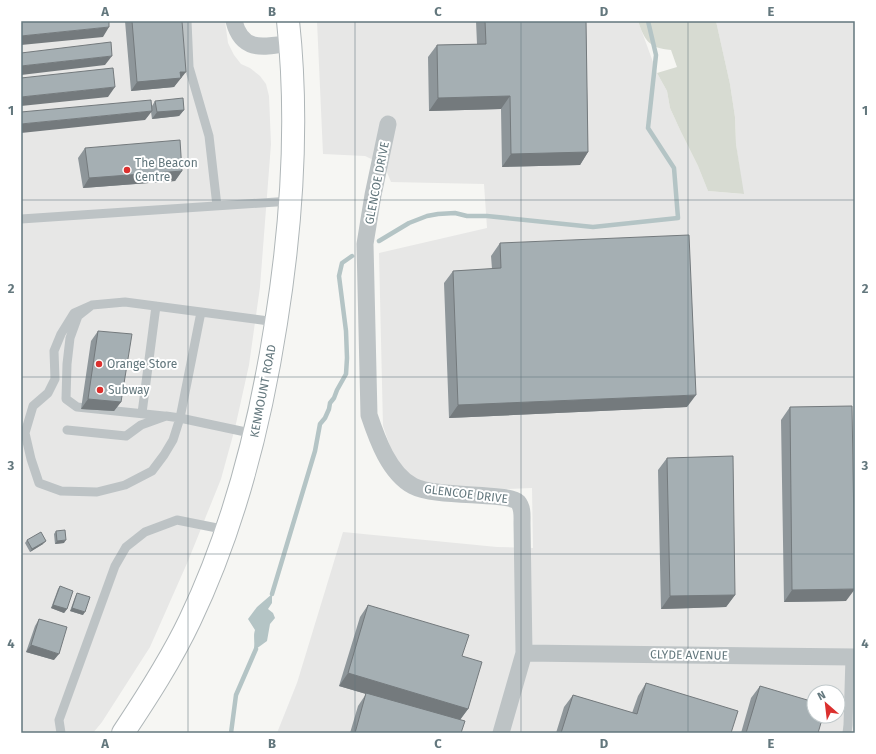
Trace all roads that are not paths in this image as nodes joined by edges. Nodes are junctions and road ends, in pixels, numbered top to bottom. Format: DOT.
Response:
graph roads {
  1 [pos="187,21"];
  2 [pos="234,21"];
  3 [pos="288,21"];
  4 [pos="290,43"];
  5 [pos="388,124"];
  6 [pos="291,201"];
  7 [pos="217,206"];
  8 [pos="21,219"];
  9 [pos="92,305"];
  10 [pos="156,306"];
  11 [pos="201,312"];
  12 [pos="276,322"];
  13 [pos="142,414"];
  14 [pos="166,416"];
  15 [pos="180,418"];
  16 [pos="67,430"];
  17 [pos="255,434"];
  18 [pos="227,530"];
  19 [pos="524,653"];
  20 [pos="852,657"];
  21 [pos="61,733"];
  22 [pos="123,733"];
  23 [pos="501,733"];
  24 [pos="846,733"];
  1 -- 7 [label="lane"];
  2 -- 4 [label="street"];
  3 -- 4 [label="main road, KENMOUNT ROAD"];
  4 -- 6 [label="main road, KENMOUNT ROAD"];
  5 -- 19 [label="street, GLENCOE DRIVE"];
  6 -- 7 [label="lane"];
  6 -- 12 [label="main road, KENMOUNT ROAD"];
  7 -- 8 [label="lane"];
  9 -- 10 [label="lane"];
  9 -- 13 [label="lane"];
  9 -- 15 [label="lane"];
  10 -- 11 [label="lane"];
  10 -- 13 [label="lane"];
  11 -- 12 [label="lane"];
  11 -- 15 [label="lane"];
  12 -- 17 [label="main road, KENMOUNT ROAD"];
  13 -- 14 [label="lane"];
  14 -- 15 [label="lane"];
  14 -- 16 [label="lane"];
  15 -- 17 [label="lane"];
  17 -- 18 [label="main road, KENMOUNT ROAD"];
  18 -- 21 [label="lane"];
  18 -- 22 [label="main road, KENMOUNT ROAD"];
  19 -- 20 [label="street, CLYDE AVENUE"];
  19 -- 23 [label="street, GLENCOE DRIVE"];
  20 -- 24 [label="lane"];
}
